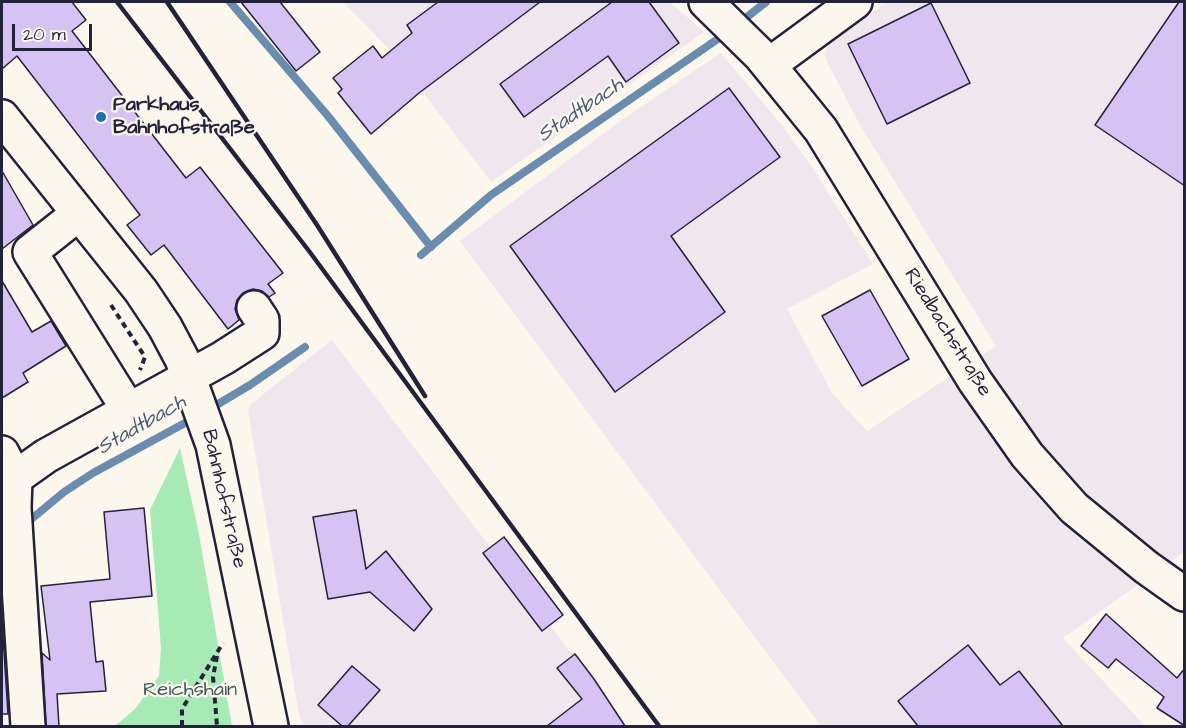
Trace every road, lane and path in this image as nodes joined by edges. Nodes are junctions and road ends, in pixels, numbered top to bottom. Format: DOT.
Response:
graph roads {
  1 [pos="855,2"];
  2 [pos="713,8"];
  3 [pos="769,64"];
  4 [pos="7,136"];
  5 [pos="78,214"];
  6 [pos="254,308"];
  7 [pos="193,386"];
  8 [pos="128,409"];
  9 [pos="10,480"];
  10 [pos="1185,594"];
  11 [pos="226,637"];
  12 [pos="217,654"];
  13 [pos="28,726"];
  14 [pos="182,726"];
  15 [pos="217,726"];
  16 [pos="271,726"];
  1 -- 3 [label="street"];
  2 -- 3 [label="street, Riedbachstraße"];
  3 -- 10 [label="street, Riedbachstraße"];
  4 -- 5 [label="street, Bahnhofstraße"];
  5 -- 7 [label="street, Bahnhofstraße"];
  5 -- 8 [label="street"];
  6 -- 7 [label="street"];
  7 -- 8 [label="street"];
  7 -- 16 [label="street, Bahnhofstraße"];
  8 -- 9 [label="street"];
  9 -- 13 [label="street"];
  11 -- 12 [label="path"];
  12 -- 14 [label="path"];
  12 -- 15 [label="path"];
}
